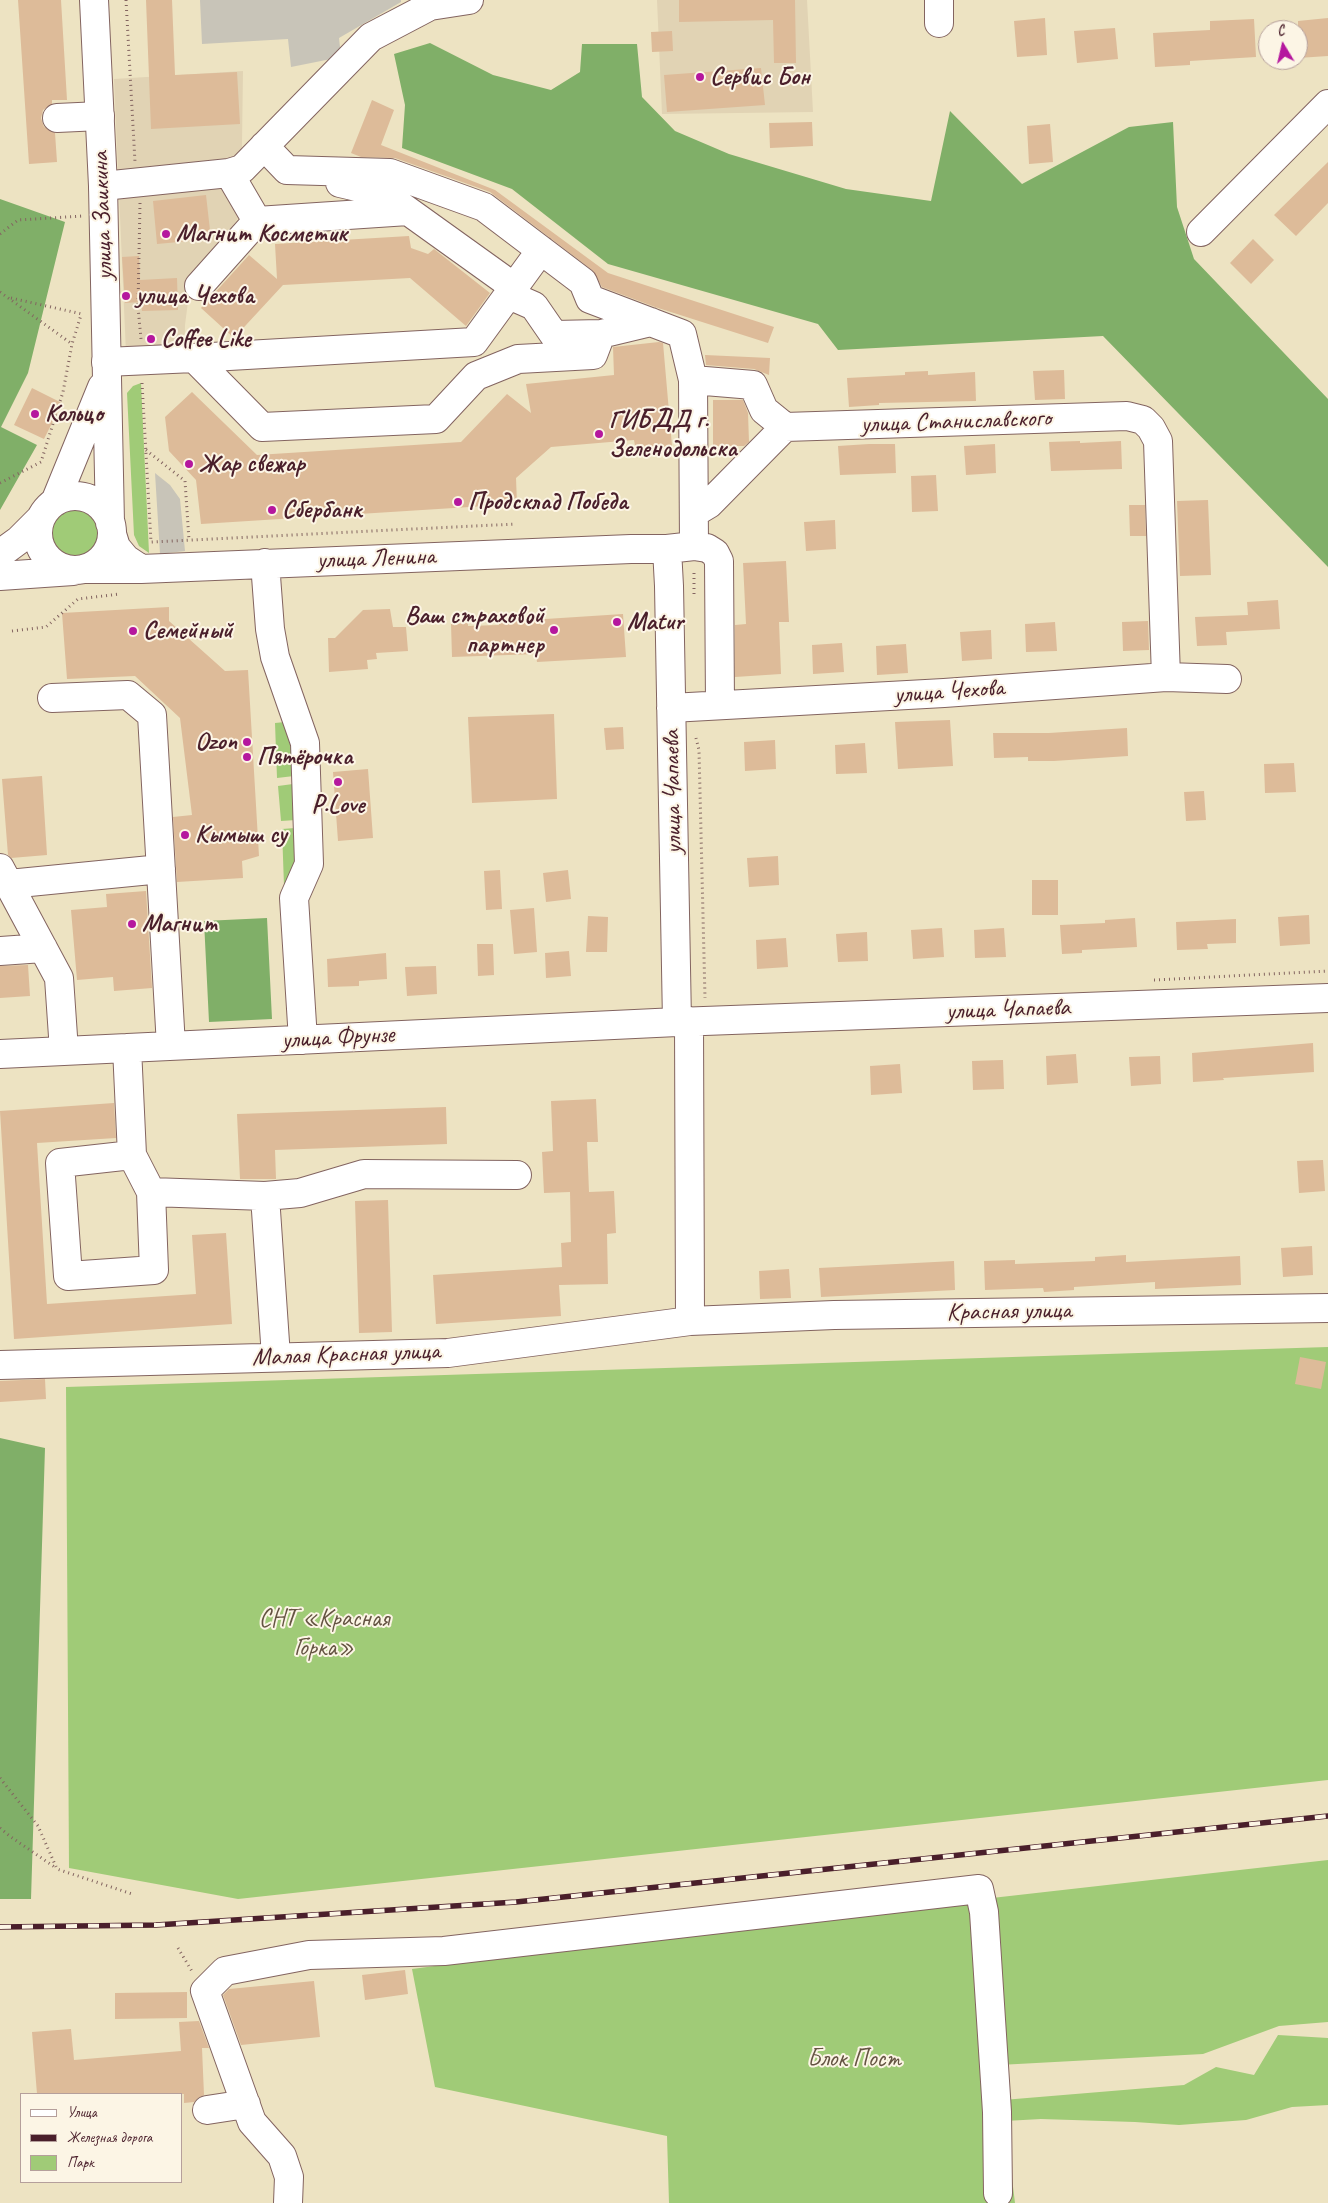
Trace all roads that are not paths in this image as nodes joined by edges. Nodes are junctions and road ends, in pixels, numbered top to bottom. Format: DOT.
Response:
graph roads {
  1 [pos="94,0"];
  2 [pos="469,0"];
  3 [pos="1328,104"];
  4 [pos="100,116"];
  5 [pos="57,118"];
  6 [pos="264,146"];
  7 [pos="287,170"];
  8 [pos="228,173"];
  9 [pos="103,186"];
  10 [pos="408,212"];
  11 [pos="257,221"];
  12 [pos="1201,232"];
  13 [pos="541,250"];
  14 [pos="199,286"];
  15 [pos="512,291"];
  16 [pos="651,322"];
  17 [pos="601,334"];
  18 [pos="474,342"];
  19 [pos="194,358"];
  20 [pos="497,367"];
  21 [pos="106,369"];
  22 [pos="693,380"];
  23 [pos="785,428"];
  24 [pos="48,510"];
  25 [pos="694,513"];
  26 [pos="111,529"];
  27 [pos="694,546"];
  28 [pos="667,549"];
  29 [pos="0,554"];
  30 [pos="265,563"];
  31 [pos="141,569"];
  32 [pos="79,570"];
  33 [pos="0,576"];
  34 [pos="1166,677"];
  35 [pos="1227,679"];
  36 [pos="52,698"];
  37 [pos="720,705"];
  38 [pos="682,707"];
  39 [pos="161,868"];
  40 [pos="4,876"];
  41 [pos="43,948"];
  42 [pos="0,951"];
  43 [pos="1328,998"];
  44 [pos="683,1022"];
  45 [pos="303,1040"];
  46 [pos="171,1046"];
  47 [pos="127,1048"];
  48 [pos="64,1051"];
  49 [pos="0,1054"];
  50 [pos="132,1155"];
  51 [pos="517,1175"];
  52 [pos="151,1192"];
  53 [pos="265,1196"];
  54 [pos="1328,1308"];
  55 [pos="690,1321"];
  56 [pos="276,1357"];
  57 [pos="0,1365"];
  58 [pos="246,2104"];
  59 [pos="207,2110"];
  60 [pos="998,2193"];
  61 [pos="288,2203"];
  1 -- 4 [label="street, улица Заикина"];
  2 -- 6 [label="street"];
  3 -- 12 [label="street"];
  4 -- 5 [label="street"];
  4 -- 9 [label="street, улица Заикина"];
  6 -- 7 [label="street"];
  6 -- 8 [label="street"];
  7 -- 10 [label="street"];
  7 -- 13 [label="street"];
  8 -- 9 [label="street"];
  8 -- 11 [label="street"];
  9 -- 21 [label="street, улица Заикина"];
  10 -- 11 [label="street"];
  10 -- 15 [label="street"];
  11 -- 14 [label="street"];
  13 -- 15 [label="street"];
  13 -- 16 [label="street"];
  15 -- 17 [label="street"];
  15 -- 18 [label="street"];
  16 -- 17 [label="street"];
  16 -- 22 [label="street"];
  17 -- 20 [label="street"];
  18 -- 19 [label="street"];
  18 -- 20 [label="street"];
  19 -- 20 [label="street"];
  19 -- 21 [label="street"];
  21 -- 24 [label="street"];
  21 -- 26 [label="street, улица Заикина"];
  22 -- 23 [label="street"];
  22 -- 25 [label="street"];
  23 -- 25 [label="street"];
  23 -- 34 [label="street, улица Станиславского"];
  24 -- 26 [label="street"];
  24 -- 29 [label="street"];
  24 -- 32 [label="street"];
  25 -- 27 [label="street"];
  26 -- 31 [label="street, улица Заикина"];
  26 -- 32 [label="street"];
  27 -- 28 [label="street, улица Ленина"];
  27 -- 37 [label="street"];
  28 -- 30 [label="street, улица Ленина"];
  28 -- 38 [label="street, улица Чапаева"];
  30 -- 31 [label="street, улица Ленина"];
  30 -- 45 [label="street"];
  31 -- 32 [label="street, улица Ленина"];
  32 -- 33 [label="street, улица Ленина"];
  34 -- 35 [label="street, улица Чехова"];
  34 -- 37 [label="street, улица Чехова"];
  36 -- 39 [label="street"];
  37 -- 38 [label="street, улица Чехова"];
  38 -- 44 [label="street, улица Чапаева"];
  39 -- 40 [label="street"];
  39 -- 46 [label="street"];
  40 -- 41 [label="street"];
  41 -- 42 [label="street"];
  41 -- 48 [label="street"];
  43 -- 44 [label="street, улица Чапаева"];
  44 -- 45 [label="street, улица Фрунзе"];
  44 -- 55 [label="street, улица Чапаева"];
  45 -- 46 [label="street, улица Фрунзе"];
  46 -- 47 [label="street, улица Фрунзе"];
  47 -- 48 [label="street, улица Фрунзе"];
  47 -- 50 [label="street"];
  48 -- 49 [label="street, улица Фрунзе"];
  50 -- 52 [label="street"];
  50 -- 52 [label="street"];
  51 -- 53 [label="street"];
  52 -- 53 [label="street"];
  53 -- 56 [label="street"];
  54 -- 55 [label="street, Красная улица"];
  55 -- 56 [label="street, Малая Красная улица"];
  56 -- 57 [label="street, Малая Красная улица"];
  58 -- 59 [label="street"];
  58 -- 60 [label="street"];
  58 -- 61 [label="street"];
}
